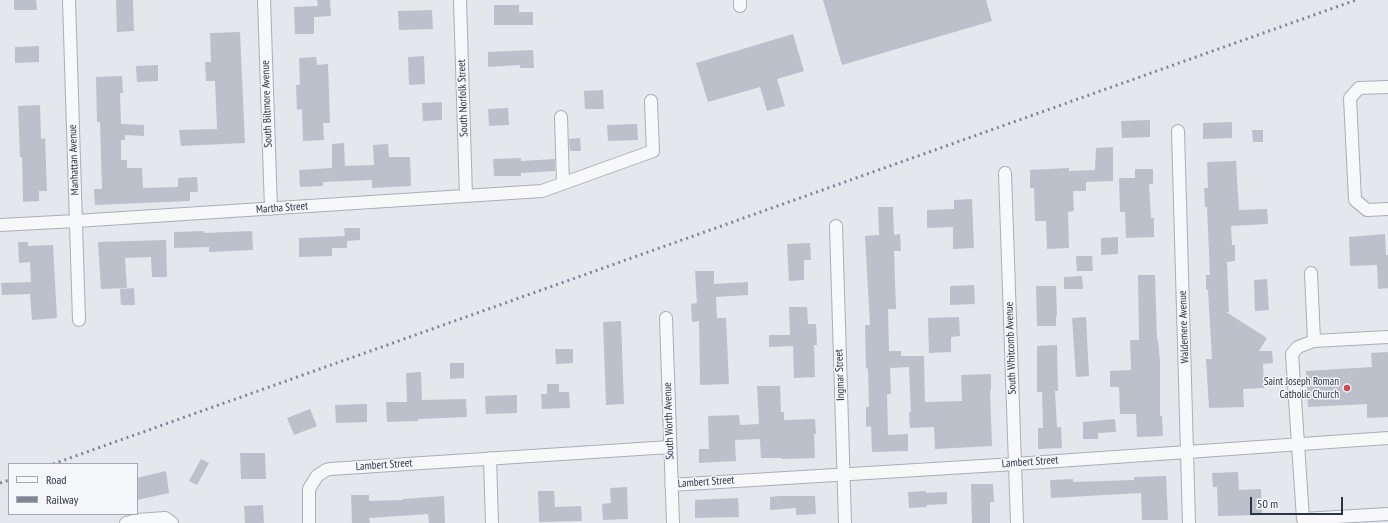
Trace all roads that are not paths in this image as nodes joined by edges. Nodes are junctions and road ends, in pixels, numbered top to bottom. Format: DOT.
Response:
graph roads {
  1 [pos="69,0"];
  2 [pos="264,0"];
  3 [pos="460,0"];
  4 [pos="1388,87"];
  5 [pos="651,101"];
  6 [pos="561,117"];
  7 [pos="1178,131"];
  8 [pos="1005,173"];
  9 [pos="563,183"];
  10 [pos="466,196"];
  11 [pos="271,209"];
  12 [pos="1388,209"];
  13 [pos="76,221"];
  14 [pos="0,225"];
  15 [pos="836,226"];
  16 [pos="1311,273"];
  17 [pos="666,318"];
  18 [pos="79,320"];
  19 [pos="1388,337"];
  20 [pos="1314,341"];
  21 [pos="1388,438"];
  22 [pos="1297,444"];
  23 [pos="670,448"];
  24 [pos="1187,451"];
  25 [pos="490,458"];
  26 [pos="1015,464"];
  27 [pos="843,474"];
  28 [pos="671,485"];
  29 [pos="1388,514"];
  30 [pos="126,523"];
  31 [pos="172,523"];
  32 [pos="309,523"];
  33 [pos="492,523"];
  34 [pos="672,523"];
  35 [pos="845,523"];
  36 [pos="1017,523"];
  37 [pos="1189,523"];
  1 -- 13 [label="street, Manhattan Avenue"];
  2 -- 11 [label="street, South Biltmore Avenue"];
  3 -- 10 [label="street, South Norfolk Street"];
  4 -- 12 [label="street"];
  5 -- 9 [label="street"];
  6 -- 9 [label="street"];
  7 -- 24 [label="street, Waldemere Avenue"];
  8 -- 26 [label="street, South Whitcomb Avenue"];
  9 -- 10 [label="street, Martha Street"];
  10 -- 11 [label="street, Martha Street"];
  11 -- 13 [label="street, Martha Street"];
  13 -- 14 [label="street, Martha Street"];
  13 -- 18 [label="street, Manhattan Avenue"];
  15 -- 27 [label="street, Ingmar Street"];
  16 -- 20 [label="street"];
  17 -- 23 [label="street, South Worth Avenue"];
  19 -- 20 [label="street"];
  20 -- 22 [label="street"];
  21 -- 22 [label="street, Lambert Street"];
  22 -- 24 [label="street, Lambert Street"];
  22 -- 29 [label="street"];
  23 -- 25 [label="street, Lambert Street"];
  23 -- 28 [label="street, South Worth Avenue"];
  24 -- 26 [label="street, Lambert Street"];
  24 -- 37 [label="street, Waldemere Avenue"];
  25 -- 32 [label="street, Lambert Street"];
  25 -- 33 [label="street"];
  26 -- 27 [label="street, Lambert Street"];
  26 -- 36 [label="street, South Whitcomb Avenue"];
  27 -- 28 [label="street, Lambert Street"];
  27 -- 35 [label="street, Ingmar Street"];
  28 -- 34 [label="street, South Worth Avenue"];
  30 -- 31 [label="street"];
}
